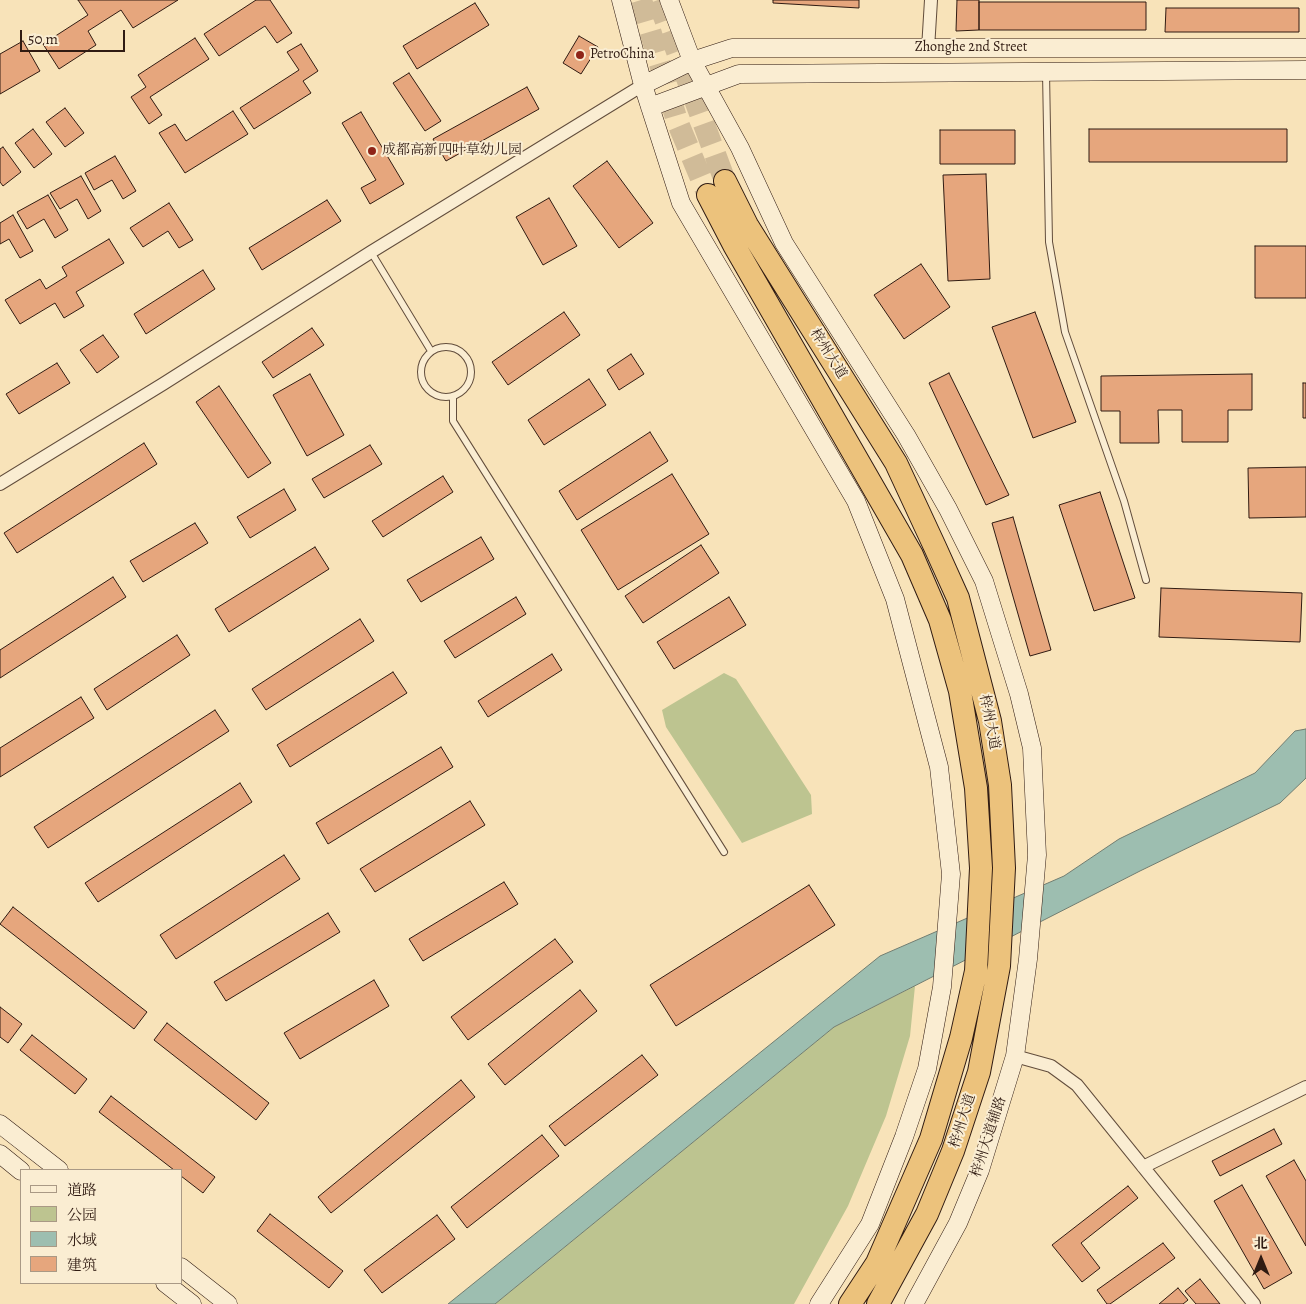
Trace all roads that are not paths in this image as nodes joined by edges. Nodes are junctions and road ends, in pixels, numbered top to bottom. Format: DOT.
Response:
graph roads {
  1 [pos="621,0"];
  2 [pos="669,0"];
  3 [pos="931,0"];
  4 [pos="1306,48"];
  5 [pos="928,49"];
  6 [pos="692,61"];
  7 [pos="1306,70"];
  8 [pos="1046,71"];
  9 [pos="643,85"];
  10 [pos="705,86"];
  11 [pos="650,107"];
  12 [pos="371,252"];
  13 [pos="432,351"];
  14 [pos="453,397"];
  15 [pos="0,484"];
  16 [pos="1146,580"];
  17 [pos="724,852"];
  18 [pos="1016,1056"];
  19 [pos="1306,1086"];
  20 [pos="0,1124"];
  21 [pos="0,1154"];
  22 [pos="1143,1167"];
  23 [pos="58,1169"];
  24 [pos="20,1170"];
  25 [pos="182,1268"];
  26 [pos="166,1284"];
  27 [pos="192,1304"];
  28 [pos="228,1304"];
  29 [pos="819,1304"];
  30 [pos="850,1304"];
  31 [pos="878,1304"];
  32 [pos="914,1304"];
  33 [pos="1254,1304"];
  1 -- 9 [label="main road"];
  2 -- 6 [label="main road, 梓州大道辅路"];
  3 -- 5 [label="street"];
  4 -- 5 [label="main road, Zhonghe 2nd Street"];
  5 -- 6 [label="main road, Zhonghe 2nd Street"];
  6 -- 9 [label="main road, Zhonghe 2nd Street"];
  6 -- 10 [label="main road, 梓州大道辅路"];
  7 -- 8 [label="main road, Zhonghe 2nd Street"];
  8 -- 10 [label="main road, Zhonghe 2nd Street"];
  8 -- 16 [label="lane"];
  9 -- 11 [label="main road"];
  9 -- 12 [label="street"];
  10 -- 11 [label="main road, Zhonghe 2nd Street"];
  10 -- 18 [label="main road, 梓州大道辅路"];
  11 -- 29 [label="main road"];
  12 -- 13 [label="lane"];
  12 -- 15 [label="street"];
  13 -- 14 [label="lane"];
  13 -- 14 [label="lane"];
  14 -- 17 [label="lane"];
  18 -- 22 [label="street"];
  18 -- 32 [label="main road, 梓州大道辅路"];
  19 -- 22 [label="street"];
  20 -- 23 [label="main road"];
  21 -- 24 [label="main road"];
  22 -- 33 [label="street"];
  25 -- 28 [label="main road"];
  26 -- 27 [label="main road"];
  30 -- 31 [label="highway, 梓州大道"];
}
